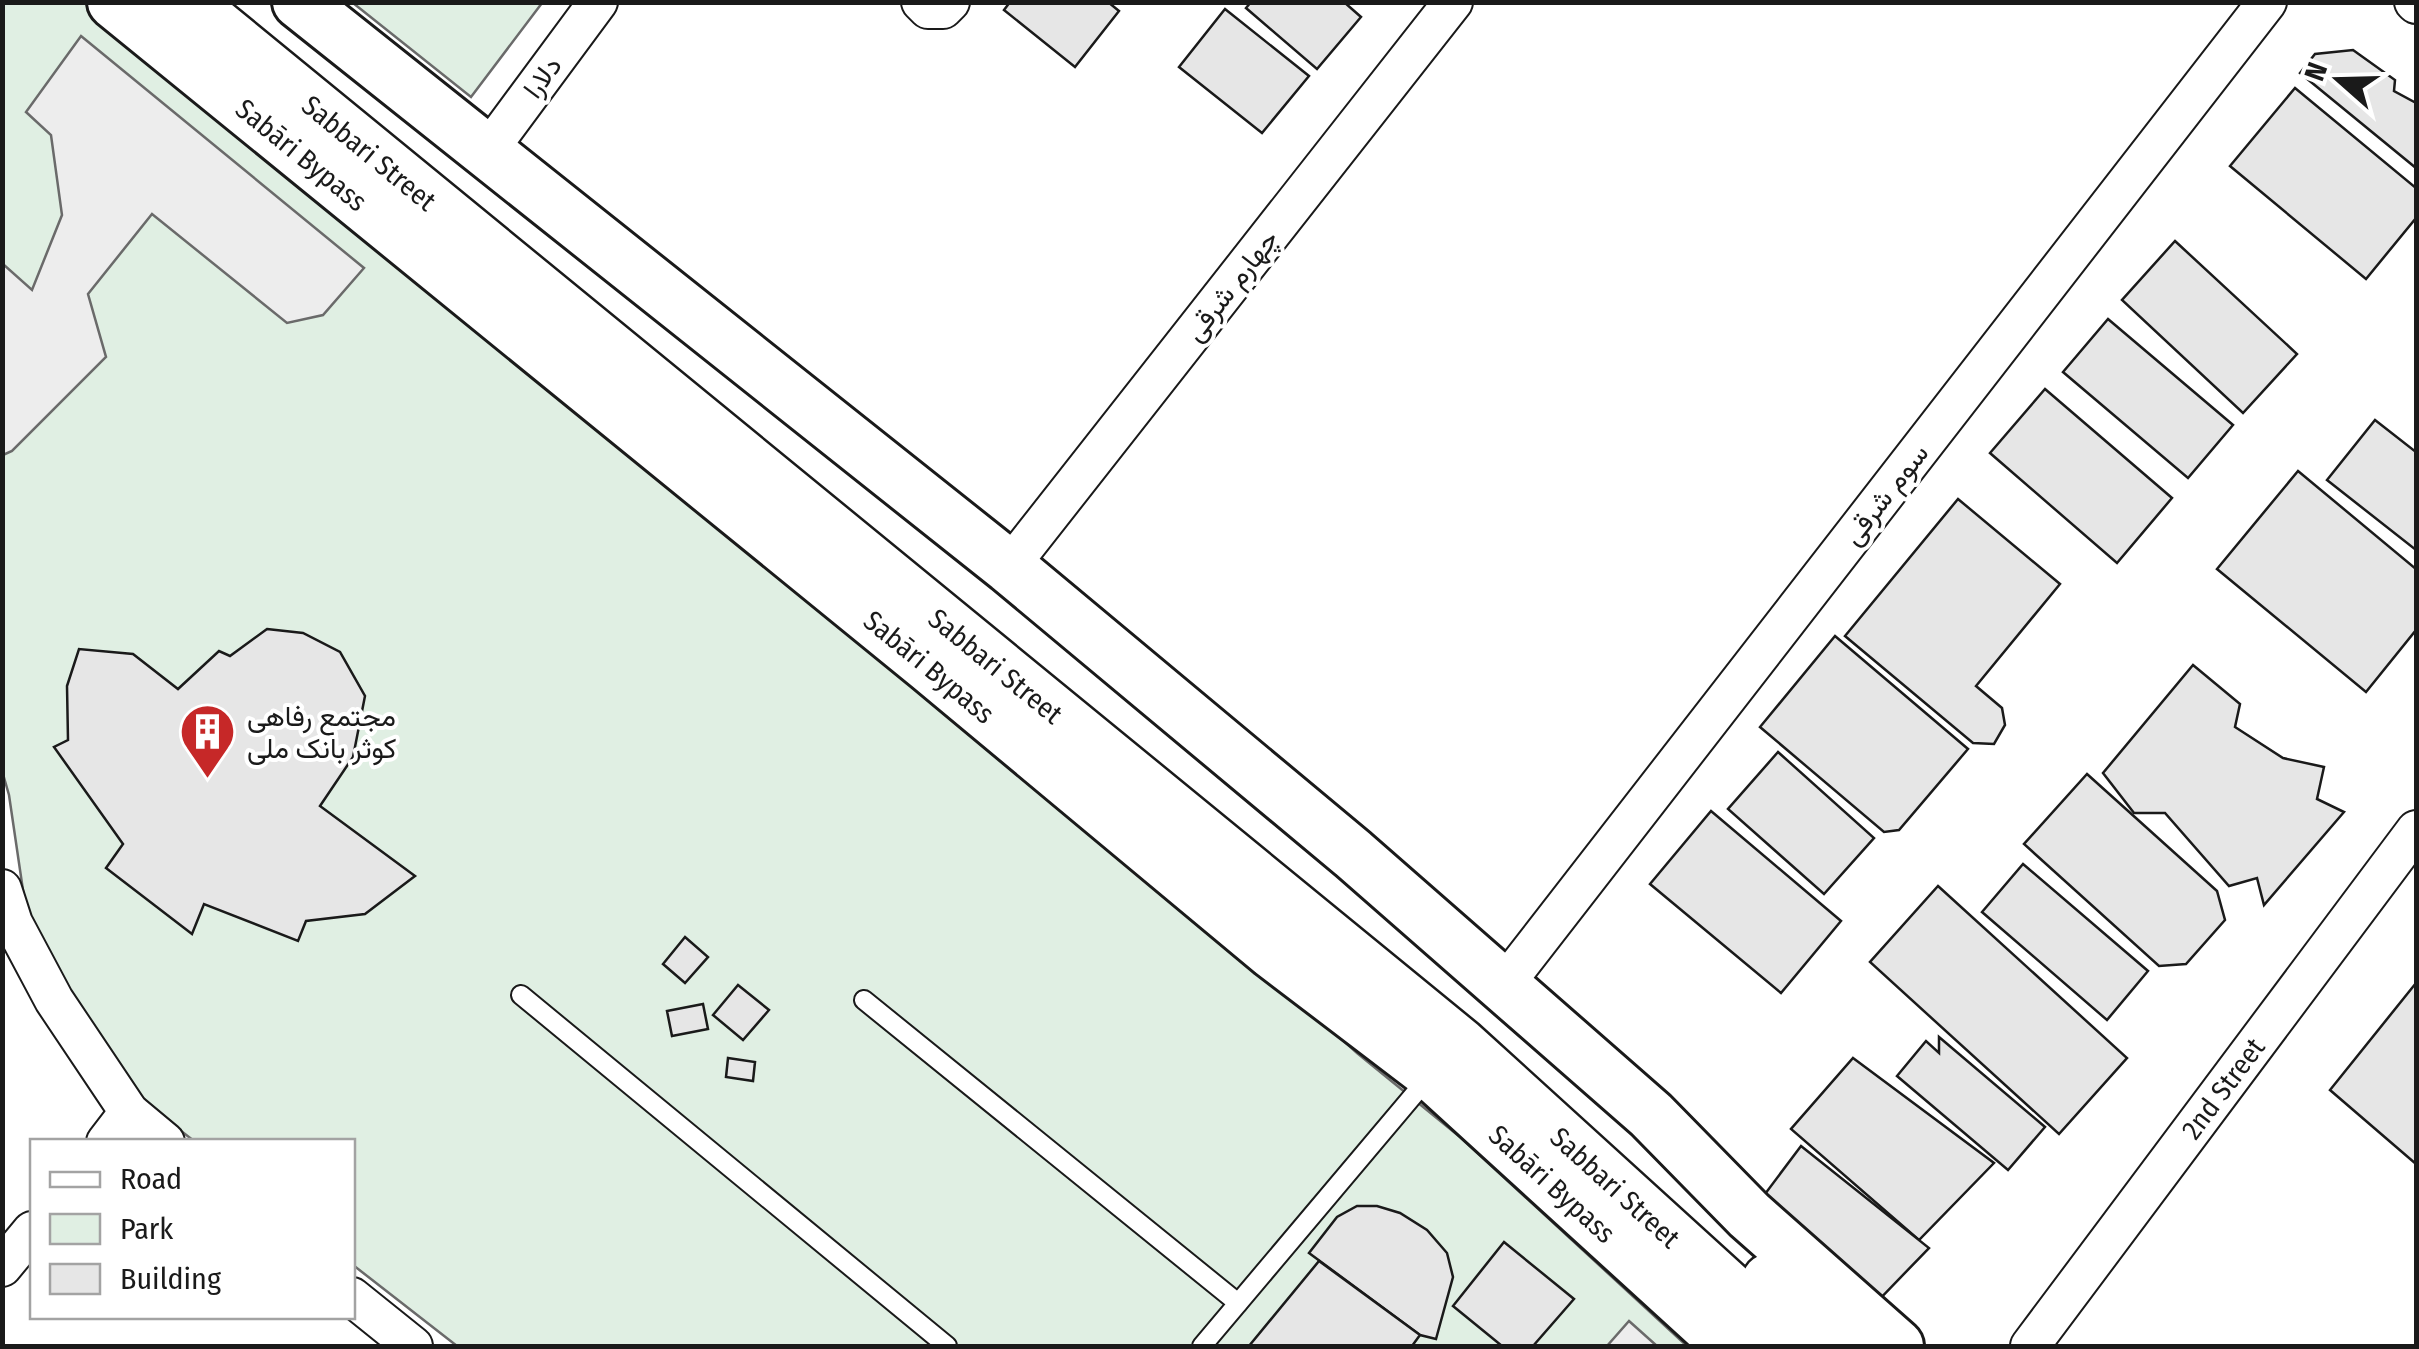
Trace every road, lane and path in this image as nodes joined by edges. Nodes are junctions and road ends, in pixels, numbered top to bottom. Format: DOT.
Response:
graph roads {
  1 [pos="114,2"];
  2 [pos="186,2"];
  3 [pos="241,2"];
  4 [pos="298,2"];
  5 [pos="598,2"];
  6 [pos="921,2"];
  7 [pos="950,2"];
  8 [pos="1454,2"];
  9 [pos="2266,2"];
  10 [pos="487,152"];
  11 [pos="1009,567"];
  12 [pos="2416,830"];
  13 [pos="2,889"];
  14 [pos="1504,985"];
  15 [pos="521,995"];
  16 [pos="864,1000"];
  17 [pos="1432,1074"];
  18 [pos="130,1112"];
  19 [pos="108,1139"];
  20 [pos="162,1139"];
  21 [pos="30,1233"];
  22 [pos="2,1267"];
  23 [pos="355,1299"];
  24 [pos="1238,1304"];
  25 [pos="413,1346"];
  26 [pos="947,1346"];
  27 [pos="1202,1346"];
  28 [pos="1730,1346"];
  29 [pos="1790,1346"];
  30 [pos="1842,1346"];
  31 [pos="1896,1346"];
  32 [pos="2030,1346"];
  1 -- 17 [label="main road, Sabāri Bypass"];
  2 -- 29 [label="main road, Sabbari Street"];
  3 -- 30 [label="main road, Sabbari Street"];
  4 -- 10 [label="main road"];
  5 -- 10 [label="street, دلارا"];
  6 -- 7 [label="street"];
  8 -- 11 [label="street, چهارم شرقی"];
  9 -- 14 [label="street, سوم شرقی"];
  10 -- 11 [label="main road"];
  11 -- 14 [label="main road"];
  12 -- 32 [label="street, 2nd Street"];
  13 -- 18 [label="street"];
  14 -- 31 [label="main road"];
  15 -- 26 [label="lane"];
  16 -- 24 [label="lane"];
  17 -- 24 [label="lane"];
  17 -- 28 [label="main road, Sabāri Bypass"];
  18 -- 19 [label="street"];
  18 -- 20 [label="street"];
  21 -- 22 [label="street"];
  23 -- 25 [label="street"];
  24 -- 27 [label="lane"];
}
